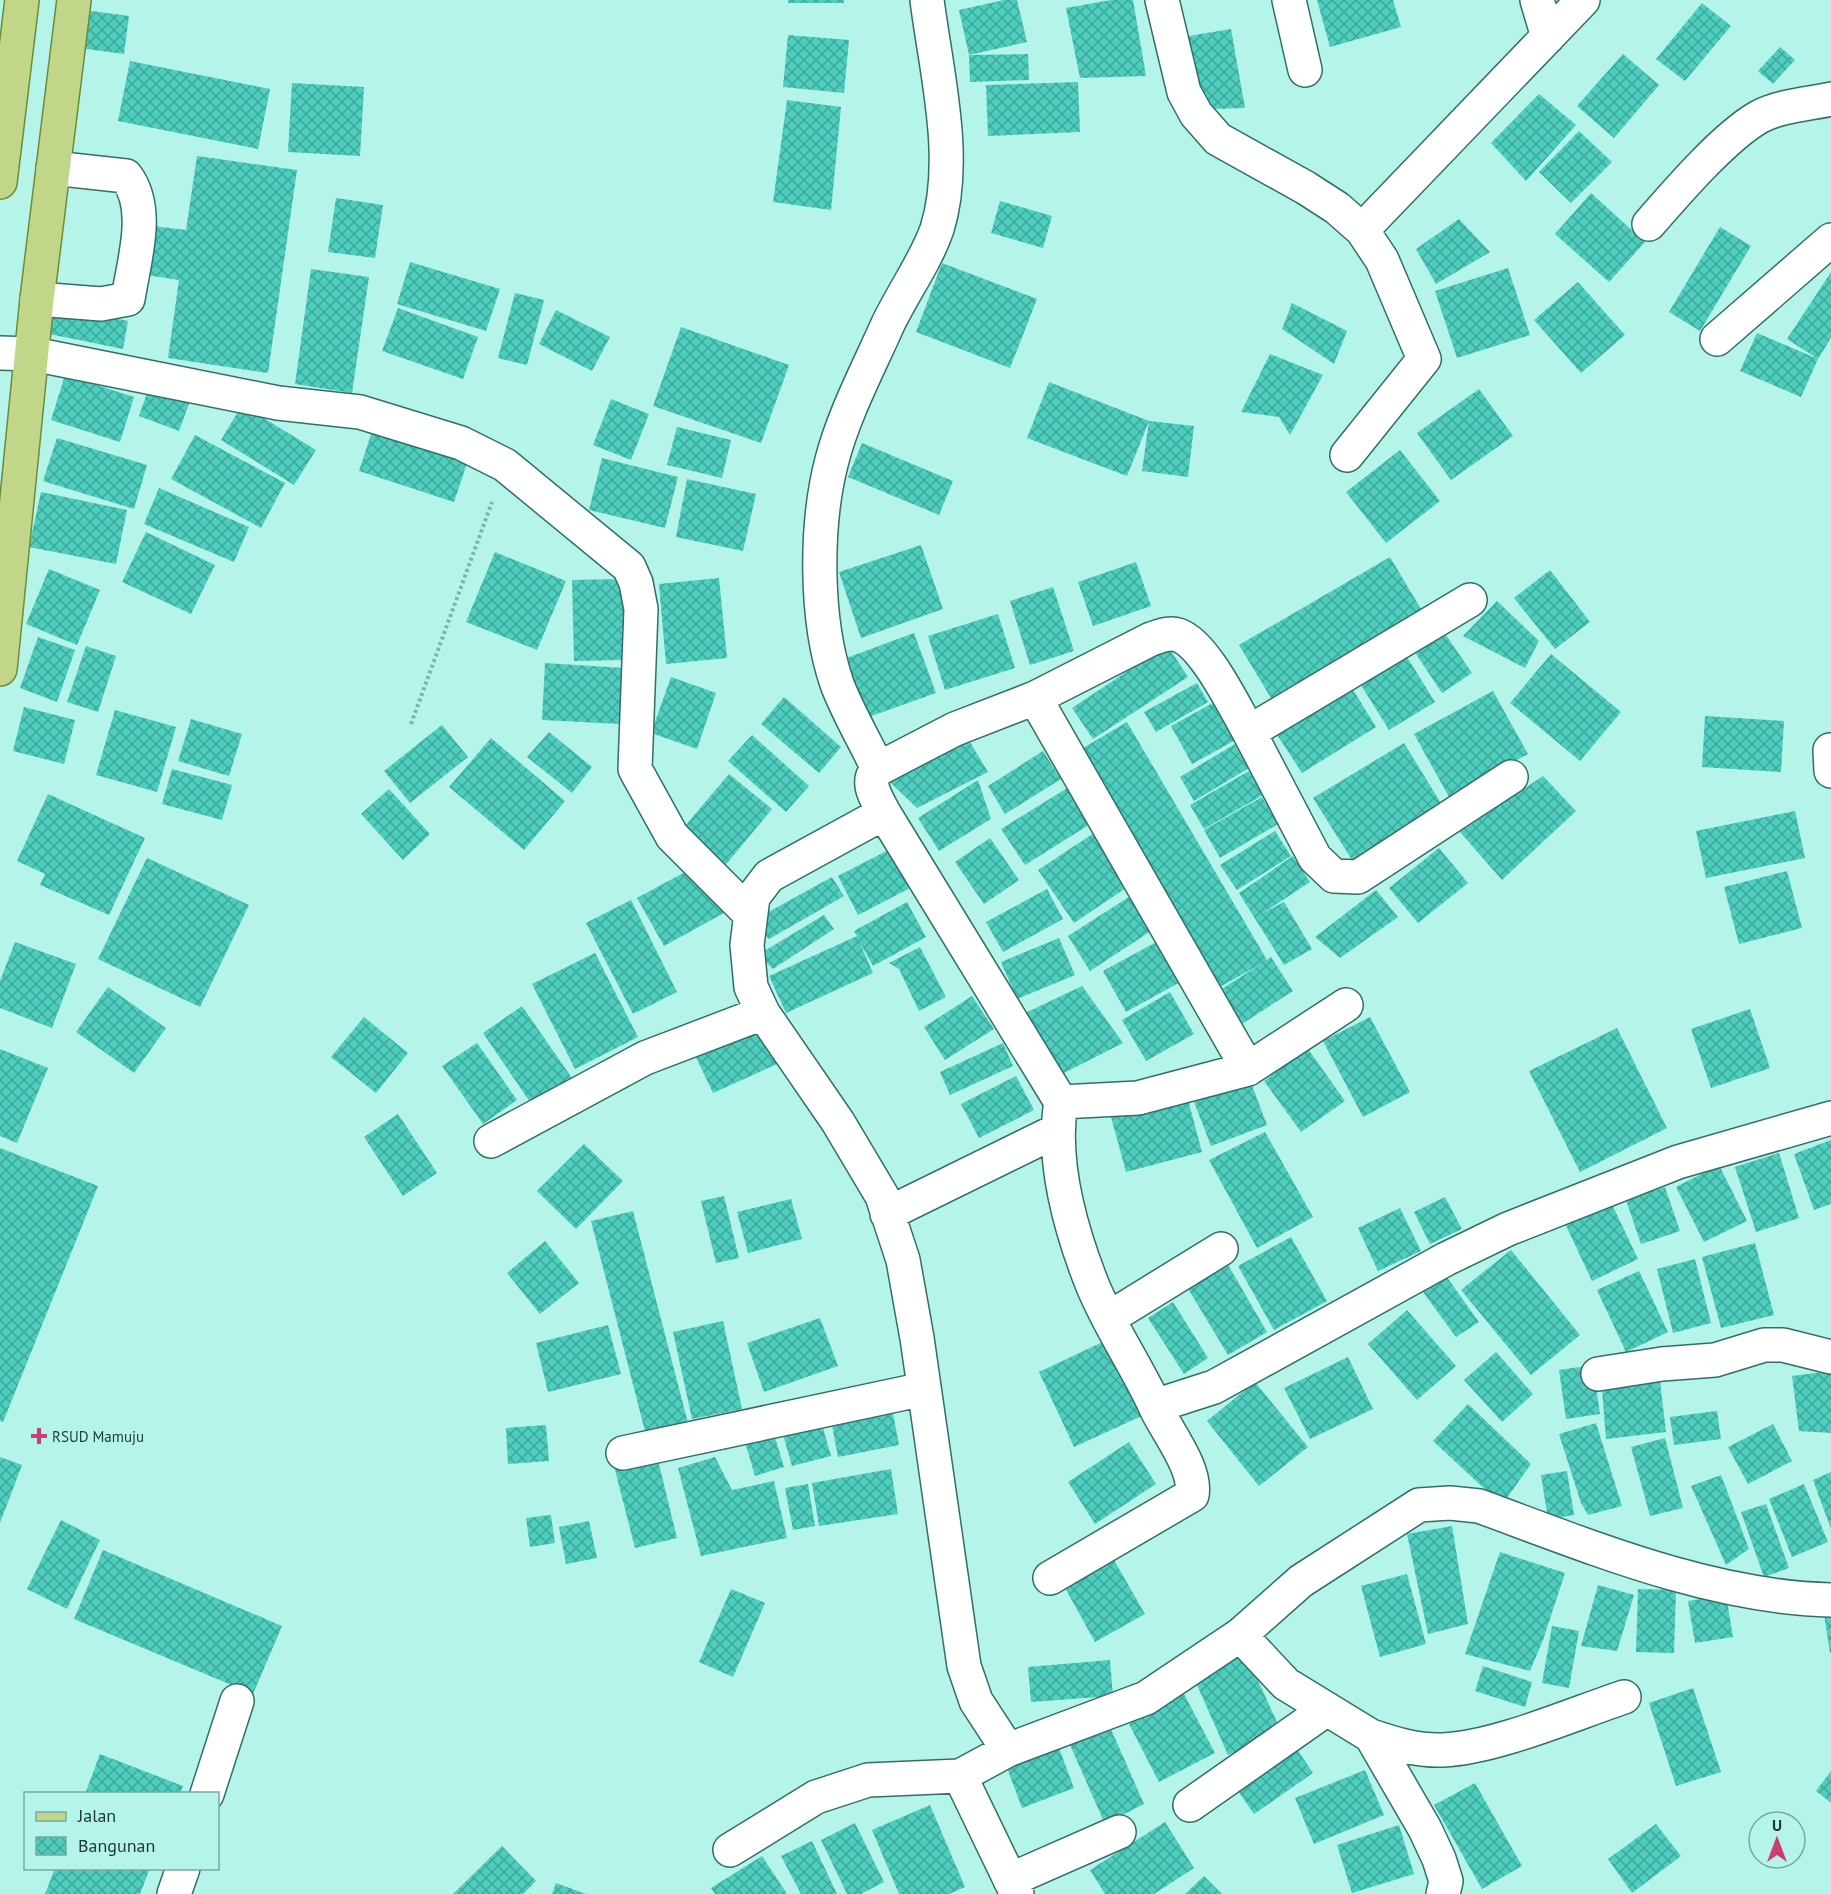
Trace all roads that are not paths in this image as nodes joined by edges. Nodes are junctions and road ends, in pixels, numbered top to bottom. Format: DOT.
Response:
graph roads {
  1 [pos="22,0"];
  2 [pos="74,0"];
  3 [pos="927,0"];
  4 [pos="1162,0"];
  5 [pos="1289,0"];
  6 [pos="1537,0"];
  7 [pos="1583,0"];
  8 [pos="1548,37"];
  9 [pos="1305,70"];
  10 [pos="1831,100"];
  11 [pos="53,168"];
  12 [pos="0,182"];
  13 [pos="1649,224"];
  14 [pos="1362,230"];
  15 [pos="1831,240"];
  16 [pos="37,299"];
  17 [pos="1717,339"];
  18 [pos="0,353"];
  19 [pos="33,354"];
  20 [pos="1347,455"];
  21 [pos="1470,600"];
  22 [pos="0,669"];
  23 [pos="1035,698"];
  24 [pos="1249,732"];
  25 [pos="879,769"];
  26 [pos="1511,777"];
  27 [pos="884,813"];
  28 [pos="750,914"];
  29 [pos="1346,1005"];
  30 [pos="762,1012"];
  31 [pos="1248,1069"];
  32 [pos="1059,1116"];
  33 [pos="1831,1118"];
  34 [pos="491,1141"];
  35 [pos="887,1214"];
  36 [pos="1221,1250"];
  37 [pos="1109,1318"];
  38 [pos="1831,1357"];
  39 [pos="1598,1374"];
  40 [pos="924,1389"];
  41 [pos="1155,1406"];
  42 [pos="623,1452"];
  43 [pos="1050,1578"];
  44 [pos="1831,1600"];
  45 [pos="1240,1635"];
  46 [pos="1624,1697"];
  47 [pos="237,1701"];
  48 [pos="1327,1709"];
  49 [pos="1371,1736"];
  50 [pos="1008,1750"];
  51 [pos="960,1776"];
  52 [pos="208,1792"];
  53 [pos="1191,1805"];
  54 [pos="1119,1832"];
  55 [pos="730,1850"];
  56 [pos="183,1870"];
  57 [pos="1014,1887"];
  58 [pos="174,1894"];
  59 [pos="1443,1894"];
  1 -- 12 [label="main road"];
  2 -- 11 [label="main road"];
  3 -- 25 [label="street"];
  4 -- 14 [label="street"];
  5 -- 9 [label="street"];
  6 -- 8 [label="street"];
  7 -- 8 [label="street"];
  8 -- 14 [label="street"];
  10 -- 13 [label="street"];
  11 -- 16 [label="main road"];
  11 -- 16 [label="street"];
  14 -- 20 [label="street"];
  15 -- 17 [label="street"];
  16 -- 19 [label="main road"];
  18 -- 19 [label="street"];
  19 -- 22 [label="main road"];
  19 -- 28 [label="street"];
  21 -- 24 [label="street"];
  23 -- 24 [label="street"];
  23 -- 25 [label="street"];
  23 -- 31 [label="street"];
  24 -- 26 [label="street"];
  25 -- 27 [label="street"];
  27 -- 28 [label="street"];
  27 -- 32 [label="street"];
  28 -- 30 [label="street"];
  29 -- 31 [label="street"];
  30 -- 34 [label="street"];
  30 -- 35 [label="street"];
  31 -- 32 [label="street"];
  32 -- 35 [label="street"];
  32 -- 37 [label="street"];
  33 -- 41 [label="street"];
  35 -- 40 [label="street"];
  36 -- 37 [label="street"];
  37 -- 41 [label="street"];
  38 -- 39 [label="street"];
  40 -- 42 [label="street"];
  40 -- 50 [label="street"];
  41 -- 43 [label="street"];
  44 -- 45 [label="street"];
  45 -- 48 [label="street"];
  45 -- 50 [label="street"];
  46 -- 49 [label="street"];
  47 -- 52 [label="street"];
  48 -- 49 [label="street"];
  48 -- 53 [label="street"];
  49 -- 59 [label="street"];
  50 -- 51 [label="street"];
  51 -- 55 [label="street"];
  51 -- 57 [label="street"];
  54 -- 57 [label="street"];
  56 -- 58 [label="street"];
}
